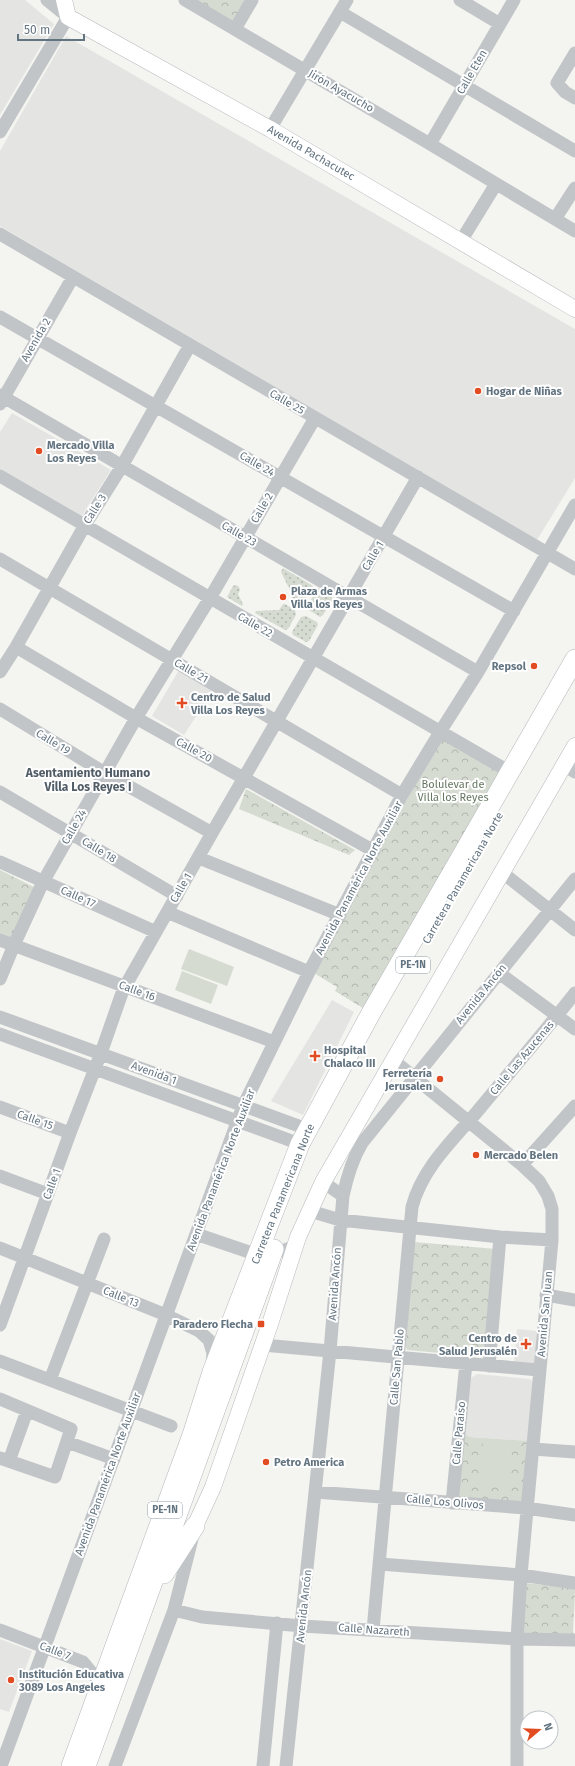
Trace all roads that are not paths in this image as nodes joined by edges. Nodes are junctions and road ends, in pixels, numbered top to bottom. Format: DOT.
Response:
graph roads {
  1 [pos="47,0"];
  2 [pos="64,0"];
  3 [pos="185,0"];
  4 [pos="252,0"];
  5 [pos="347,0"];
  6 [pos="460,0"];
  7 [pos="514,0"];
  8 [pos="340,12"];
  9 [pos="68,17"];
  10 [pos="500,24"];
  11 [pos="235,29"];
  12 [pos="575,53"];
  13 [pos="304,70"];
  14 [pos="464,85"];
  15 [pos="575,98"];
  16 [pos="270,129"];
  17 [pos="0,132"];
  18 [pos="430,144"];
  19 [pos="575,151"];
  20 [pos="496,184"];
  21 [pos="575,188"];
  22 [pos="555,219"];
  23 [pos="575,231"];
  24 [pos="0,234"];
  25 [pos="461,241"];
  26 [pos="73,277"];
  27 [pos="575,309"];
  28 [pos="0,318"];
  29 [pos="37,339"];
  30 [pos="190,345"];
  31 [pos="1,399"];
  32 [pos="155,406"];
  33 [pos="315,418"];
  34 [pos="122,466"];
  35 [pos="0,476"];
  36 [pos="280,478"];
  37 [pos="418,478"];
  38 [pos="575,505"];
  39 [pos="85,525"];
  40 [pos="384,536"];
  41 [pos="245,537"];
  42 [pos="547,553"];
  43 [pos="0,559"];
  44 [pos="575,569"];
  45 [pos="50,588"];
  46 [pos="349,597"];
  47 [pos="210,598"];
  48 [pos="514,611"];
  49 [pos="16,646"];
  50 [pos="314,658"];
  51 [pos="575,659"];
  52 [pos="172,660"];
  53 [pos="0,672"];
  54 [pos="478,672"];
  55 [pos="575,684"];
  56 [pos="0,709"];
  57 [pos="136,718"];
  58 [pos="277,722"];
  59 [pos="440,732"];
  60 [pos="575,746"];
  61 [pos="570,768"];
  62 [pos="510,772"];
  63 [pos="105,773"];
  64 [pos="245,778"];
  65 [pos="0,792"];
  66 [pos="402,795"];
  67 [pos="212,833"];
  68 [pos="71,834"];
  69 [pos="374,851"];
  70 [pos="199,858"];
  71 [pos="0,862"];
  72 [pos="503,873"];
  73 [pos="575,879"];
  74 [pos="43,882"];
  75 [pos="177,896"];
  76 [pos="550,911"];
  77 [pos="167,912"];
  78 [pos="340,915"];
  79 [pos="575,930"];
  80 [pos="156,932"];
  81 [pos="0,940"];
  82 [pos="14,945"];
  83 [pos="309,972"];
  84 [pos="499,972"];
  85 [pos="0,979"];
  86 [pos="125,986"];
  87 [pos="575,993"];
  88 [pos="557,1016"];
  89 [pos="0,1017"];
  90 [pos="575,1029"];
  91 [pos="0,1034"];
  92 [pos="274,1042"];
  93 [pos="101,1053"];
  94 [pos="393,1060"];
  95 [pos="95,1069"];
  96 [pos="413,1078"];
  97 [pos="243,1106"];
  98 [pos="0,1107"];
  99 [pos="574,1111"];
  100 [pos="237,1121"];
  101 [pos="468,1122"];
  102 [pos="70,1133"];
  103 [pos="304,1137"];
  104 [pos="522,1165"];
  105 [pos="0,1176"];
  106 [pos="323,1182"];
  107 [pos="48,1194"];
  108 [pos="343,1196"];
  109 [pos="310,1211"];
  110 [pos="340,1220"];
  111 [pos="410,1228"];
  112 [pos="196,1234"];
  113 [pos="500,1237"];
  114 [pos="104,1239"];
  115 [pos="552,1240"];
  116 [pos="295,1246"];
  117 [pos="0,1248"];
  118 [pos="265,1255"];
  119 [pos="24,1258"];
  120 [pos="88,1283"];
  121 [pos="546,1295"];
  122 [pos="575,1300"];
  123 [pos="166,1315"];
  124 [pos="0,1325"];
  125 [pos="263,1346"];
  126 [pos="330,1351"];
  127 [pos="398,1357"];
  128 [pos="0,1361"];
  129 [pos="466,1363"];
  130 [pos="489,1366"];
  131 [pos="539,1370"];
  132 [pos="212,1372"];
  133 [pos="50,1380"];
  134 [pos="0,1399"];
  135 [pos="27,1410"];
  136 [pos="131,1411"];
  137 [pos="171,1426"];
  138 [pos="67,1442"];
  139 [pos="532,1448"];
  140 [pos="575,1452"];
  141 [pos="114,1458"];
  142 [pos="4,1460"];
  143 [pos="315,1492"];
  144 [pos="386,1497"];
  145 [pos="452,1503"];
  146 [pos="526,1508"];
  147 [pos="575,1515"];
  148 [pos="195,1526"];
  149 [pos="380,1564"];
  150 [pos="521,1575"];
  151 [pos="575,1583"];
  152 [pos="145,1602"];
  153 [pos="174,1610"];
  154 [pos="277,1623"];
  155 [pos="302,1626"];
  156 [pos="0,1630"];
  157 [pos="373,1630"];
  158 [pos="517,1639"];
  159 [pos="575,1640"];
  160 [pos="45,1647"];
  161 [pos="101,1684"];
  162 [pos="1,1766"];
  163 [pos="71,1766"];
  164 [pos="86,1766"];
  165 [pos="115,1766"];
  166 [pos="263,1766"];
  167 [pos="286,1766"];
  168 [pos="517,1766"];
  1 -- 9 [label="street, Avenida Pachacutec"];
  2 -- 9 [label="main road"];
  3 -- 11 [label="street, Jirón Ayacucho"];
  4 -- 11 [label="street"];
  5 -- 8 [label="street"];
  6 -- 10 [label="street"];
  7 -- 10 [label="street, Calle Eten"];
  8 -- 13 [label="street"];
  8 -- 14 [label="street"];
  9 -- 16 [label="main road, Avenida Pachacutec"];
  9 -- 17 [label="street"];
  10 -- 14 [label="street, Calle Eten"];
  11 -- 13 [label="street, Jirón Ayacucho"];
  12 -- 15 [label="street"];
  13 -- 16 [label="street"];
  13 -- 18 [label="street, Jirón Ayacucho"];
  14 -- 18 [label="street, Calle Eten"];
  14 -- 19 [label="street"];
  16 -- 25 [label="main road, Avenida Pachacutec"];
  18 -- 20 [label="street, Jirón Ayacucho"];
  20 -- 22 [label="street, Jirón Ayacucho"];
  20 -- 25 [label="street"];
  21 -- 22 [label="street"];
  22 -- 23 [label="street, Jirón Ayacucho"];
  24 -- 26 [label="street, Calle 25"];
  25 -- 27 [label="main road, Avenida Pachacutec"];
  26 -- 29 [label="street, Avenida 2"];
  26 -- 30 [label="street, Calle 25"];
  28 -- 29 [label="street, Calle 24"];
  29 -- 31 [label="street, Avenida 2"];
  29 -- 32 [label="street, Calle 24"];
  30 -- 32 [label="street, Calle 3"];
  30 -- 33 [label="street, Calle 25"];
  31 -- 34 [label="street, Calle 23"];
  32 -- 34 [label="street, Calle 3"];
  32 -- 36 [label="street, Calle 24"];
  33 -- 36 [label="street, Calle 2"];
  33 -- 37 [label="street, Calle 25"];
  34 -- 39 [label="street, Calle 3"];
  34 -- 41 [label="street, Calle 23"];
  35 -- 39 [label="street, Calle 22"];
  36 -- 40 [label="street, Calle 24"];
  36 -- 41 [label="street, Calle 2"];
  37 -- 40 [label="street, Calle 1"];
  37 -- 42 [label="street, Calle 25"];
  38 -- 42 [label="street, Avenida Panamérica Norte Auxiliar"];
  39 -- 45 [label="street, Calle 3"];
  39 -- 47 [label="street, Calle 22"];
  40 -- 46 [label="street, Calle 1"];
  40 -- 48 [label="street, Calle 24"];
  41 -- 46 [label="street, Calle 23"];
  41 -- 47 [label="street, Calle 2"];
  42 -- 44 [label="street, Calle 25"];
  42 -- 48 [label="street, Avenida Panamérica Norte Auxiliar"];
  43 -- 45 [label="street, Calle 21"];
  45 -- 49 [label="street, Calle 3"];
  45 -- 52 [label="street, Calle 21"];
  46 -- 50 [label="street, Calle 1"];
  46 -- 54 [label="street, Calle 23"];
  47 -- 50 [label="street, Calle 22"];
  47 -- 52 [label="street, Calle 24"];
  48 -- 54 [label="street, Avenida Panamérica Norte Auxiliar"];
  49 -- 53 [label="street, Calle 3"];
  49 -- 57 [label="street, Calle 20"];
  50 -- 58 [label="street, Calle 1"];
  50 -- 59 [label="street, Calle 22"];
  51 -- 62 [label="highway, Carretera Panamericana Norte / PE-1N"];
  52 -- 57 [label="street, Calle 24"];
  52 -- 58 [label="street, Calle 21"];
  54 -- 59 [label="street, Avenida Panamérica Norte Auxiliar"];
  55 -- 118 [label="highway, Carretera Panamericana Norte / PE-1N"];
  56 -- 63 [label="street, Calle 19"];
  57 -- 63 [label="street, Calle 24"];
  57 -- 64 [label="street, Calle 20"];
  58 -- 64 [label="street, Calle 1"];
  58 -- 66 [label="street, Calle 21"];
  59 -- 62 [label="street, Calle 22"];
  59 -- 66 [label="street, Avenida Panamérica Norte Auxiliar"];
  60 -- 61 [label="main road"];
  61 -- 72 [label="main road"];
  62 -- 103 [label="highway, Carretera Panamericana Norte / PE-1N"];
  63 -- 67 [label="street, Calle 19"];
  63 -- 68 [label="street, Calle 24"];
  64 -- 67 [label="street, Calle 1"];
  64 -- 69 [label="street, Calle 20"];
  65 -- 68 [label="street, Calle 18"];
  66 -- 69 [label="street, Avenida Panamérica Norte Auxiliar"];
  67 -- 70 [label="street, Calle 1"];
  68 -- 74 [label="street, Calle 24"];
  68 -- 75 [label="street, Calle 18"];
  69 -- 78 [label="street, Avenida Panamérica Norte Auxiliar"];
  70 -- 75 [label="street, Calle 1"];
  70 -- 78 [label="street"];
  71 -- 74 [label="street, Calle 17"];
  72 -- 76 [label="street"];
  72 -- 94 [label="main road"];
  73 -- 76 [label="street, Avenida Ancón"];
  74 -- 80 [label="street, Calle 17"];
  74 -- 82 [label="street, Calle 24"];
  75 -- 77 [label="street, Calle 1"];
  76 -- 79 [label="street"];
  76 -- 84 [label="street, Avenida Ancón"];
  77 -- 80 [label="street, Calle 1"];
  77 -- 83 [label="street"];
  78 -- 83 [label="street, Avenida Panamérica Norte Auxiliar"];
  80 -- 86 [label="street, Calle 1"];
  81 -- 82 [label="street, Calle 16"];
  82 -- 85 [label="street, Calle 24"];
  82 -- 86 [label="street, Calle 16"];
  83 -- 92 [label="street, Avenida Panamérica Norte Auxiliar"];
  84 -- 88 [label="street"];
  84 -- 96 [label="street, Avenida Ancón"];
  86 -- 92 [label="street, Calle 16"];
  86 -- 93 [label="street, Calle 1"];
  87 -- 88 [label="street, Calle Las Azucenas"];
  88 -- 90 [label="street"];
  88 -- 101 [label="street, Calle Las Azucenas"];
  89 -- 93 [label="street, Avenida 1"];
  91 -- 95 [label="street, Avenida 1"];
  92 -- 97 [label="street, Avenida Panamérica Norte Auxiliar"];
  93 -- 95 [label="street, Calle 1"];
  93 -- 97 [label="street, Avenida 1"];
  94 -- 96 [label="street, Avenida San Juan"];
  94 -- 106 [label="main road"];
  95 -- 100 [label="street, Avenida 1"];
  95 -- 102 [label="street, Calle 1"];
  96 -- 101 [label="street, Avenida San Juan"];
  96 -- 108 [label="street, Avenida Ancón"];
  97 -- 100 [label="street, Avenida Panamérica Norte Auxiliar"];
  97 -- 103 [label="street, Avenida 1"];
  98 -- 102 [label="street, Calle 15"];
  99 -- 104 [label="street"];
  100 -- 103 [label="street, Avenida 1"];
  100 -- 112 [label="street, Avenida Panamérica Norte Auxiliar"];
  101 -- 104 [label="street, Avenida San Juan"];
  101 -- 111 [label="street, Calle San Pablo"];
  102 -- 107 [label="street, Calle 1"];
  103 -- 118 [label="highway, Carretera Panamericana Norte / PE-1N"];
  104 -- 115 [label="street, Avenida San Juan"];
  105 -- 107 [label="street"];
  106 -- 108 [label="street"];
  106 -- 109 [label="main road"];
  107 -- 119 [label="street, Calle 1"];
  108 -- 110 [label="street, Avenida Ancón"];
  109 -- 110 [label="street"];
  109 -- 116 [label="main road"];
  110 -- 111 [label="street"];
  110 -- 126 [label="street, Avenida Ancón"];
  111 -- 113 [label="street"];
  111 -- 127 [label="street, Calle San Pablo"];
  112 -- 118 [label="street"];
  112 -- 123 [label="street, Avenida Panamérica Norte Auxiliar"];
  113 -- 115 [label="street"];
  113 -- 130 [label="street"];
  114 -- 120 [label="street"];
  115 -- 121 [label="street, Avenida San Juan"];
  116 -- 118 [label="street"];
  116 -- 125 [label="main road"];
  117 -- 119 [label="street, Calle 13"];
  118 -- 132 [label="highway, Carretera Panamericana Norte / PE-1N"];
  118 -- 152 [label="highway, Carretera Panamericana Norte / PE-1N"];
  119 -- 120 [label="street, Calle 13"];
  119 -- 124 [label="street, Calle 1"];
  120 -- 123 [label="street, Calle 13"];
  120 -- 133 [label="street"];
  121 -- 122 [label="street"];
  121 -- 131 [label="street, Avenida San Juan"];
  123 -- 132 [label="street, Calle 13"];
  123 -- 136 [label="street, Avenida Panamérica Norte Auxiliar"];
  125 -- 126 [label="street"];
  125 -- 148 [label="main road"];
  126 -- 127 [label="street"];
  126 -- 143 [label="street, Avenida Ancón"];
  127 -- 129 [label="street"];
  127 -- 144 [label="street, Calle San Pablo"];
  128 -- 133 [label="street"];
  129 -- 130 [label="street"];
  129 -- 145 [label="street, Calle Paraíso"];
  130 -- 131 [label="street"];
  131 -- 139 [label="street, Avenida San Juan"];
  132 -- 161 [label="highway, Carretera Panamericana Norte / PE-1N"];
  133 -- 136 [label="street"];
  134 -- 135 [label="street"];
  135 -- 138 [label="street"];
  135 -- 142 [label="street"];
  136 -- 137 [label="street"];
  136 -- 141 [label="street, Avenida Panamérica Norte Auxiliar"];
  138 -- 141 [label="street"];
  138 -- 142 [label="street"];
  139 -- 140 [label="street"];
  139 -- 146 [label="street, Avenida San Juan"];
  141 -- 160 [label="street, Avenida Panamérica Norte Auxiliar"];
  143 -- 144 [label="street, Calle Los Olivos"];
  143 -- 155 [label="street, Avenida Ancón"];
  144 -- 145 [label="street, Calle Los Olivos"];
  144 -- 149 [label="street, Calle San Pablo"];
  145 -- 146 [label="street, Calle Los Olivos"];
  146 -- 147 [label="street, Calle Los Olivos"];
  146 -- 150 [label="street, Avenida San Juan"];
  148 -- 152 [label="highway"];
  148 -- 153 [label="street"];
  149 -- 150 [label="street"];
  149 -- 157 [label="street, Calle San Pablo"];
  150 -- 151 [label="street"];
  150 -- 158 [label="street, Avenida San Juan"];
  152 -- 164 [label="highway, Carretera Panamericana Norte / PE-1N"];
  153 -- 154 [label="street, Calle Nazareth"];
  153 -- 165 [label="street"];
  154 -- 155 [label="street, Calle Nazareth"];
  154 -- 166 [label="street"];
  155 -- 157 [label="street, Calle Nazareth"];
  155 -- 167 [label="street, Avenida Ancón"];
  156 -- 160 [label="street, Calle 7"];
  157 -- 158 [label="street, Calle Nazareth"];
  158 -- 159 [label="street, Calle Nazareth"];
  158 -- 168 [label="street, Avenida San Juan"];
  160 -- 161 [label="street, Calle 7"];
  160 -- 162 [label="street, Avenida Panamérica Norte Auxiliar"];
  161 -- 163 [label="highway, Carretera Panamericana Norte / PE-1N"];
}
